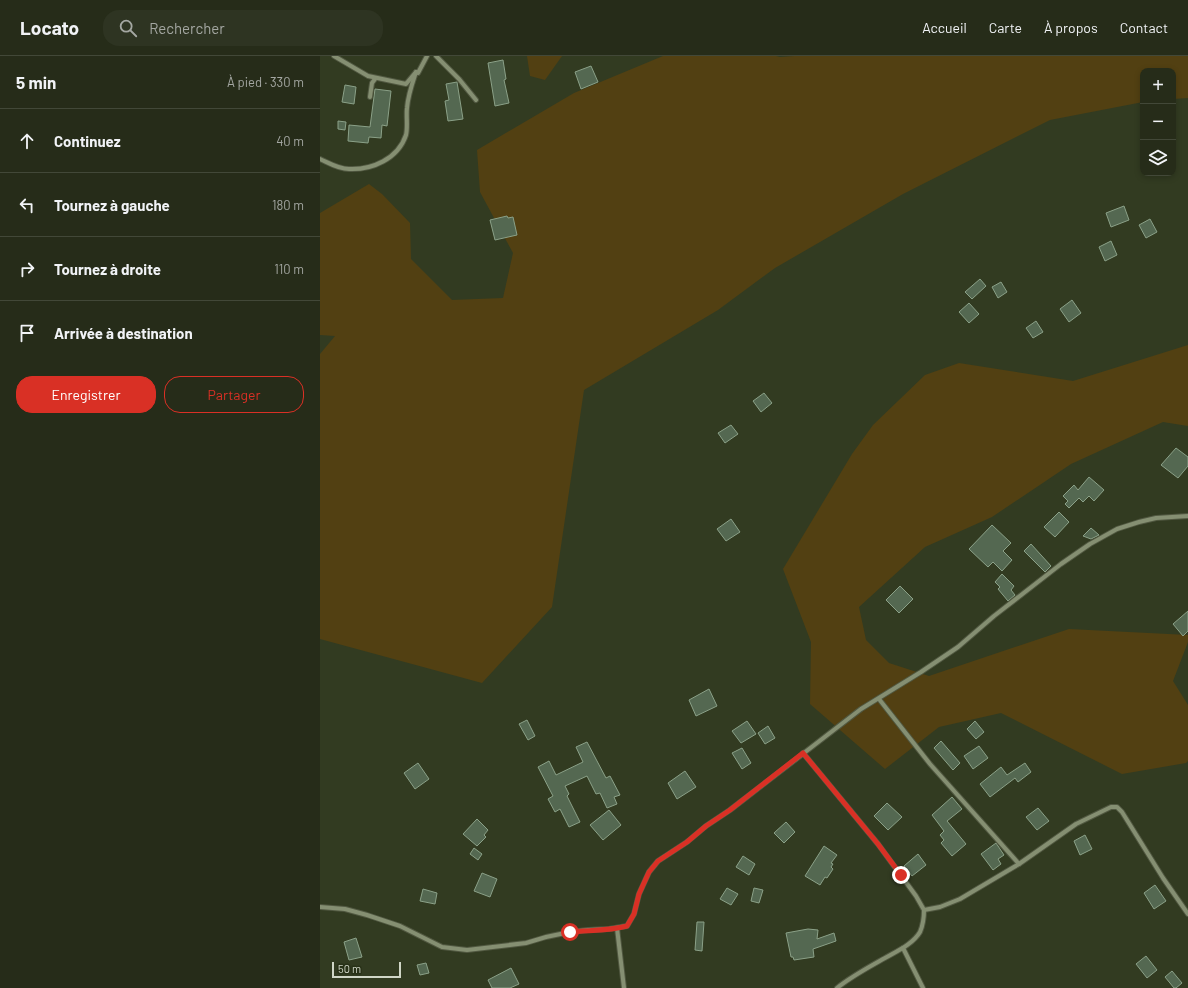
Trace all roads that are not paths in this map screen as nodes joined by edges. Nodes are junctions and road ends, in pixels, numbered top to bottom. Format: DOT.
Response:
graph roads {
  1 [pos="334,56"];
  2 [pos="427,56"];
  3 [pos="436,56"];
  4 [pos="416,72"];
  5 [pos="375,79"];
  6 [pos="370,97"];
  7 [pos="476,100"];
  8 [pos="320,159"];
  9 [pos="1188,516"];
  10 [pos="879,698"];
  11 [pos="803,753"];
  12 [pos="1019,864"];
  13 [pos="320,907"];
  14 [pos="924,910"];
  15 [pos="1188,914"];
  16 [pos="617,928"];
  17 [pos="903,948"];
  18 [pos="624,988"];
  19 [pos="837,988"];
  20 [pos="923,988"];
  1 -- 5 [label="street"];
  2 -- 4 [label="street"];
  3 -- 7 [label="street"];
  4 -- 5 [label="street"];
  4 -- 8 [label="street"];
  5 -- 6 [label="street"];
  9 -- 10 [label="street"];
  10 -- 11 [label="street"];
  10 -- 12 [label="street"];
  11 -- 14 [label="street"];
  11 -- 16 [label="street"];
  12 -- 14 [label="street"];
  12 -- 15 [label="street"];
  13 -- 16 [label="street"];
  14 -- 17 [label="street"];
  16 -- 18 [label="street"];
  17 -- 19 [label="street"];
  17 -- 20 [label="street"];
}
